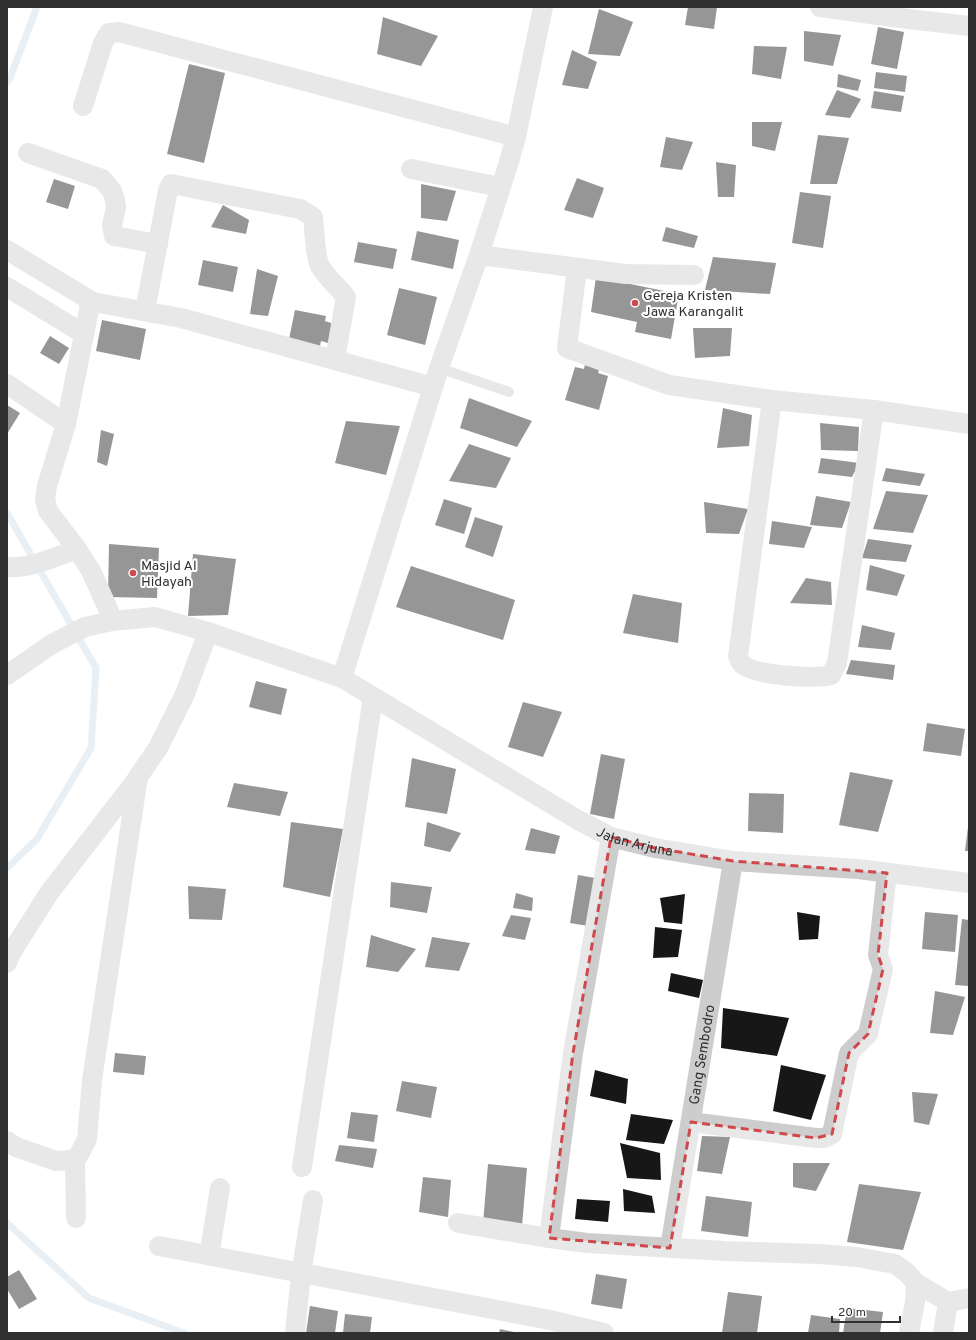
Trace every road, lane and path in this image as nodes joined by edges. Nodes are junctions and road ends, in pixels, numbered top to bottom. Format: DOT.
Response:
graph roads {
  1 [pos="543,7"];
  2 [pos="820,7"];
  3 [pos="969,26"];
  4 [pos="83,106"];
  5 [pos="516,137"];
  6 [pos="28,154"];
  7 [pos="411,169"];
  8 [pos="500,187"];
  9 [pos="158,244"];
  10 [pos="7,250"];
  11 [pos="479,255"];
  12 [pos="577,268"];
  13 [pos="694,275"];
  14 [pos="7,287"];
  15 [pos="93,302"];
  16 [pos="145,311"];
  17 [pos="84,334"];
  18 [pos="335,359"];
  19 [pos="439,368"];
  20 [pos="7,384"];
  21 [pos="433,387"];
  22 [pos="509,392"];
  23 [pos="772,400"];
  24 [pos="874,410"];
  25 [pos="66,424"];
  26 [pos="969,424"];
  27 [pos="77,549"];
  28 [pos="11,568"];
  29 [pos="112,621"];
  30 [pos="208,632"];
  31 [pos="7,675"];
  32 [pos="342,678"];
  33 [pos="373,697"];
  34 [pos="138,777"];
  35 [pos="612,837"];
  36 [pos="733,861"];
  37 [pos="887,873"];
  38 [pos="969,884"];
  39 [pos="7,964"];
  40 [pos="691,1122"];
  41 [pos="7,1141"];
  42 [pos="74,1160"];
  43 [pos="302,1167"];
  44 [pos="220,1188"];
  45 [pos="313,1200"];
  46 [pos="76,1218"];
  47 [pos="458,1223"];
  48 [pos="549,1238"];
  49 [pos="159,1246"];
  50 [pos="670,1248"];
  51 [pos="209,1256"];
  52 [pos="301,1274"];
  53 [pos="916,1283"];
  54 [pos="969,1298"];
  55 [pos="948,1302"];
  56 [pos="549,1327"];
  57 [pos="295,1333"];
  58 [pos="604,1333"];
  59 [pos="909,1333"];
  60 [pos="943,1333"];
  1 -- 5 [label="street"];
  2 -- 3 [label="street"];
  4 -- 5 [label="street"];
  5 -- 8 [label="street"];
  6 -- 9 [label="street"];
  7 -- 8 [label="street"];
  8 -- 11 [label="street"];
  9 -- 16 [label="street"];
  9 -- 18 [label="street"];
  10 -- 15 [label="street"];
  11 -- 12 [label="street"];
  11 -- 19 [label="street"];
  12 -- 13 [label="street"];
  12 -- 23 [label="street"];
  14 -- 17 [label="street"];
  15 -- 16 [label="street"];
  15 -- 17 [label="street"];
  16 -- 18 [label="street"];
  17 -- 25 [label="street"];
  18 -- 21 [label="street"];
  19 -- 21 [label="street"];
  19 -- 22 [label="lane"];
  20 -- 25 [label="street"];
  21 -- 32 [label="street"];
  23 -- 24 [label="street"];
  23 -- 24 [label="street"];
  24 -- 26 [label="street"];
  25 -- 27 [label="street"];
  27 -- 28 [label="street"];
  27 -- 29 [label="street"];
  29 -- 30 [label="street, Jalan Arjuna"];
  29 -- 31 [label="street, Jalan Arjuna"];
  30 -- 32 [label="street, Jalan Arjuna"];
  30 -- 34 [label="street"];
  32 -- 33 [label="street, Jalan Arjuna"];
  33 -- 35 [label="street, Jalan Arjuna"];
  33 -- 43 [label="street"];
  34 -- 39 [label="street"];
  34 -- 42 [label="street"];
  35 -- 36 [label="street, Jalan Arjuna"];
  35 -- 48 [label="street"];
  36 -- 37 [label="street, Jalan Arjuna"];
  36 -- 40 [label="street, Gang Sembodro"];
  37 -- 38 [label="street, Jalan Arjuna"];
  37 -- 40 [label="street"];
  40 -- 50 [label="street, Gang Sembodro"];
  41 -- 42 [label="street"];
  42 -- 46 [label="street"];
  44 -- 51 [label="street"];
  45 -- 52 [label="street"];
  47 -- 48 [label="street"];
  48 -- 50 [label="street"];
  49 -- 51 [label="street"];
  50 -- 53 [label="street"];
  51 -- 52 [label="street"];
  52 -- 56 [label="street"];
  52 -- 57 [label="street"];
  53 -- 55 [label="street"];
  53 -- 59 [label="street"];
  54 -- 55 [label="street"];
  55 -- 60 [label="street"];
  56 -- 58 [label="street"];
}
